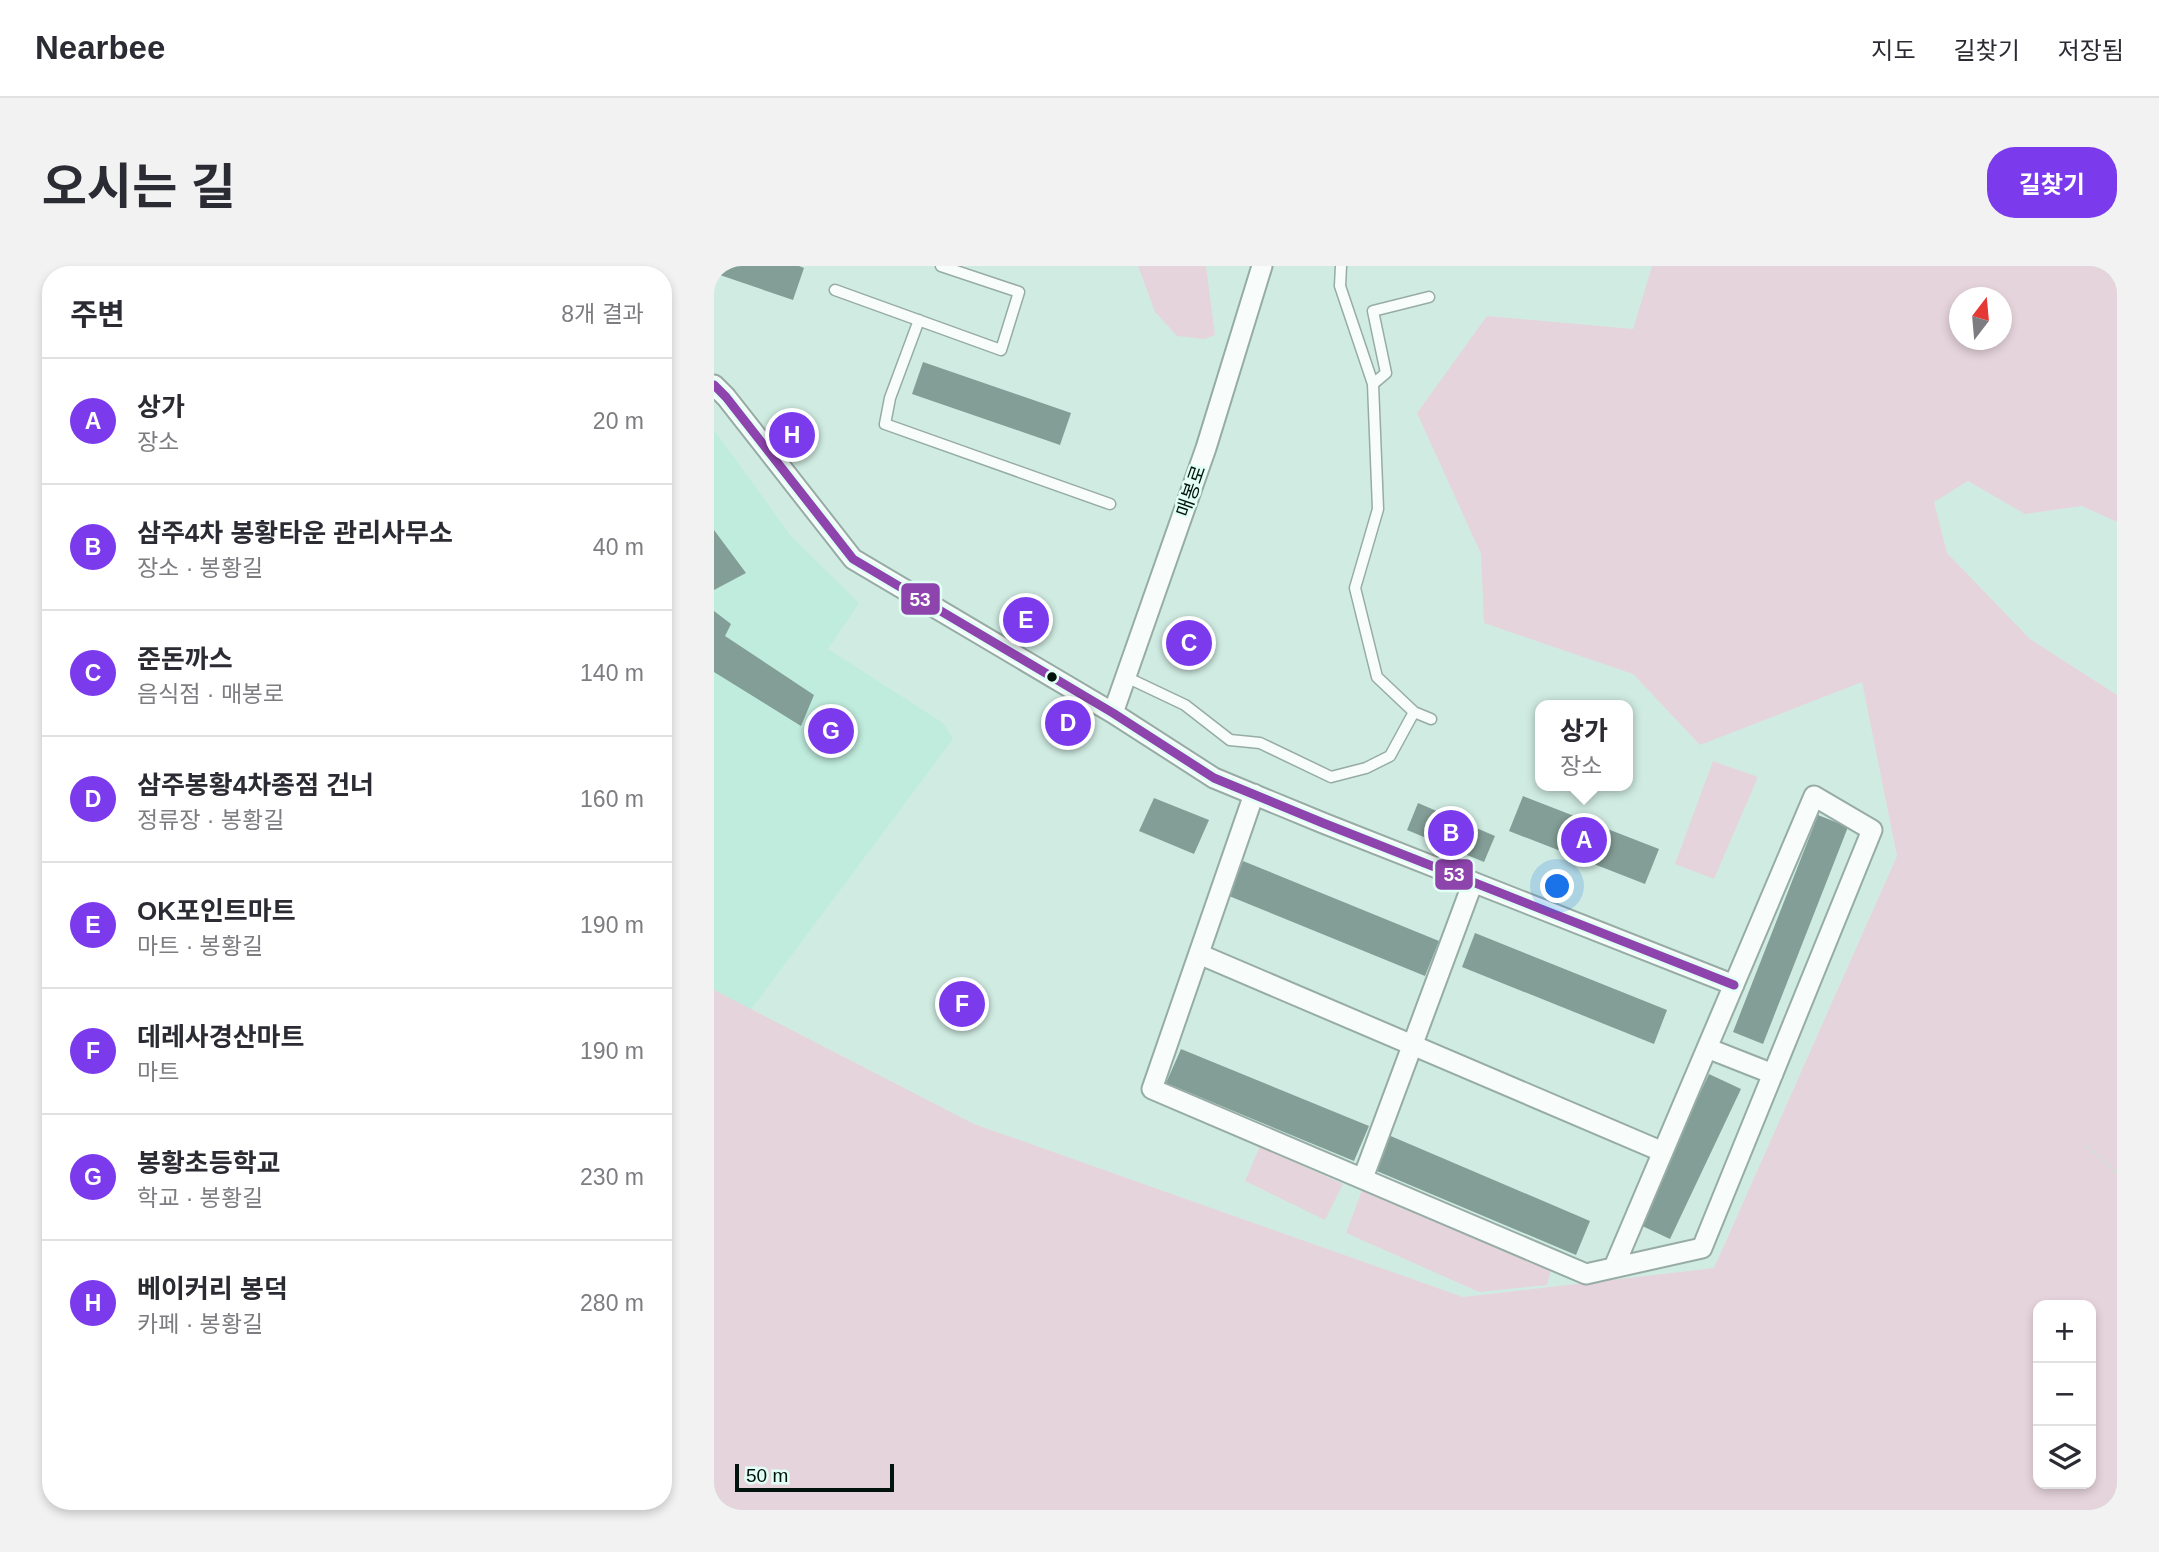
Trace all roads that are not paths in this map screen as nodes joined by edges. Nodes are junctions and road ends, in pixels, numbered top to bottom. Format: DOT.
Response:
graph roads {
  1 [pos="941,266"];
  2 [pos="1262,266"];
  3 [pos="1340,266"];
  4 [pos="835,290"];
  5 [pos="1429,297"];
  6 [pos="919,320"];
  7 [pos="714,384"];
  8 [pos="1373,384"];
  9 [pos="1110,504"];
  10 [pos="1126,677"];
  11 [pos="1414,712"];
  12 [pos="1113,713"];
  13 [pos="1432,719"];
  14 [pos="1254,794"];
  15 [pos="1474,882"];
  16 [pos="1199,954"];
  17 [pos="1734,985"];
  18 [pos="1412,1045"];
  19 [pos="1707,1048"];
  20 [pos="1773,1074"];
  21 [pos="1663,1152"];
  22 [pos="1363,1178"];
  23 [pos="1614,1267"];
  1 -- 6 [label="lane"];
  2 -- 10 [label="street, 매봉로"];
  3 -- 8 [label="lane"];
  4 -- 6 [label="lane"];
  5 -- 8 [label="lane"];
  6 -- 9 [label="lane"];
  7 -- 12 [label="street"];
  8 -- 11 [label="lane"];
  10 -- 11 [label="lane"];
  10 -- 12 [label="street, 매봉로"];
  11 -- 13 [label="lane"];
  12 -- 14 [label="street"];
  14 -- 15 [label="street"];
  14 -- 16 [label="street"];
  15 -- 17 [label="street"];
  15 -- 18 [label="street"];
  16 -- 18 [label="street"];
  16 -- 22 [label="street"];
  17 -- 19 [label="street"];
  17 -- 20 [label="street"];
  18 -- 21 [label="street"];
  18 -- 22 [label="street"];
  19 -- 20 [label="street"];
  19 -- 21 [label="street"];
  20 -- 23 [label="street"];
  21 -- 23 [label="street"];
  22 -- 23 [label="street"];
}
